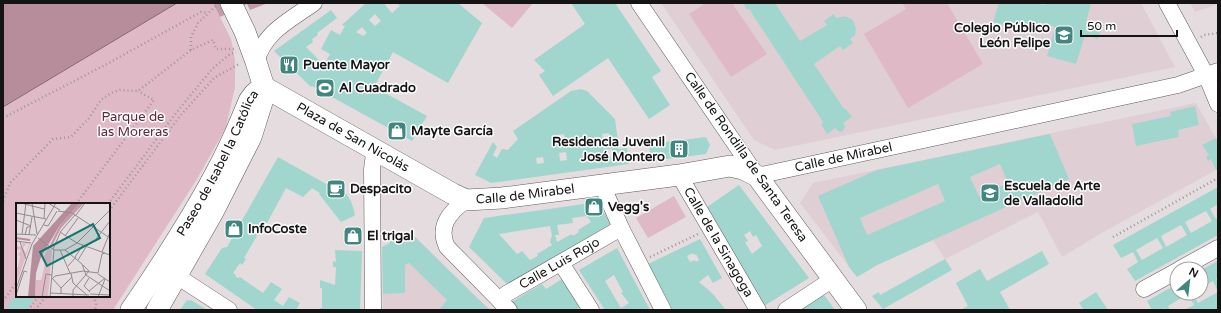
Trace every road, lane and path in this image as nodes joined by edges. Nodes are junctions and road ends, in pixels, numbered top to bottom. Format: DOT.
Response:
graph roads {
  1 [pos="314,3"];
  2 [pos="640,3"];
  3 [pos="1167,3"];
  4 [pos="228,6"];
  5 [pos="208,13"];
  6 [pos="1218,33"];
  7 [pos="674,35"];
  8 [pos="1200,38"];
  9 [pos="191,50"];
  10 [pos="690,60"];
  11 [pos="248,63"];
  12 [pos="1212,73"];
  13 [pos="264,87"];
  14 [pos="138,91"];
  15 [pos="1218,104"];
  16 [pos="715,114"];
  17 [pos="3,118"];
  18 [pos="373,149"];
  19 [pos="679,174"];
  20 [pos="757,176"];
  21 [pos="1218,178"];
  22 [pos="602,185"];
  23 [pos="466,200"];
  24 [pos="3,202"];
  25 [pos="77,203"];
  26 [pos="109,203"];
  27 [pos="110,211"];
  28 [pos="621,228"];
  29 [pos="711,228"];
  30 [pos="1113,238"];
  31 [pos="1218,248"];
  32 [pos="1194,261"];
  33 [pos="561,263"];
  34 [pos="639,263"];
  35 [pos="179,274"];
  36 [pos="1169,275"];
  37 [pos="833,279"];
  38 [pos="16,283"];
  39 [pos="1144,289"];
  40 [pos="38,297"];
  41 [pos="45,297"];
  42 [pos="94,297"];
  43 [pos="3,301"];
  44 [pos="502,307"];
  45 [pos="28,310"];
  46 [pos="35,310"];
  47 [pos="95,310"];
  48 [pos="131,310"];
  49 [pos="157,310"];
  50 [pos="229,310"];
  51 [pos="373,310"];
  52 [pos="591,310"];
  53 [pos="663,310"];
  54 [pos="758,310"];
  55 [pos="786,310"];
  56 [pos="856,310"];
  1 -- 11 [label="street"];
  2 -- 7 [label="street"];
  2 -- 16 [label="street, Calle de Rondilla de Santa Teresa"];
  3 -- 12 [label="street"];
  4 -- 5 [label="path"];
  4 -- 11 [label="main road"];
  5 -- 9 [label="path"];
  5 -- 17 [label="path"];
  6 -- 8 [label="path"];
  9 -- 14 [label="path"];
  9 -- 26 [label="path"];
  10 -- 16 [label="street"];
  11 -- 13 [label="main road"];
  11 -- 27 [label="path"];
  12 -- 15 [label="street"];
  12 -- 20 [label="street, Calle de Mirabel"];
  13 -- 18 [label="main road, Plaza de San Nicolás"];
  13 -- 35 [label="main road, Paseo de Isabel la Católica"];
  13 -- 48 [label="main road, Paseo de Isabel la Católica"];
  14 -- 24 [label="path"];
  14 -- 25 [label="path"];
  16 -- 20 [label="street, Calle de Rondilla de Santa Teresa"];
  18 -- 23 [label="main road, Plaza de San Nicolás"];
  18 -- 51 [label="street"];
  19 -- 20 [label="main road, Calle de Mirabel"];
  19 -- 22 [label="main road, Calle de Mirabel"];
  19 -- 29 [label="street, Calle de la Sinagoga"];
  20 -- 37 [label="main road, Calle de Rondilla de Santa Teresa"];
  21 -- 30 [label="path"];
  22 -- 23 [label="main road, Calle de Mirabel"];
  22 -- 28 [label="street"];
  23 -- 44 [label="street"];
  28 -- 33 [label="street, Calle Luis Rojo"];
  28 -- 34 [label="street"];
  29 -- 34 [label="path"];
  29 -- 54 [label="street, Calle de la Sinagoga"];
  31 -- 32 [label="street"];
  33 -- 44 [label="street, Calle Luis Rojo"];
  33 -- 52 [label="street"];
  34 -- 53 [label="street"];
  35 -- 49 [label="main road, Paseo de Isabel la Católica"];
  35 -- 50 [label="street"];
  36 -- 39 [label="street"];
  37 -- 55 [label="street"];
  37 -- 56 [label="main road, Calle de Rondilla de Santa Teresa"];
  38 -- 43 [label="path"];
  40 -- 45 [label="path"];
  41 -- 46 [label="path"];
  42 -- 47 [label="path"];
}
